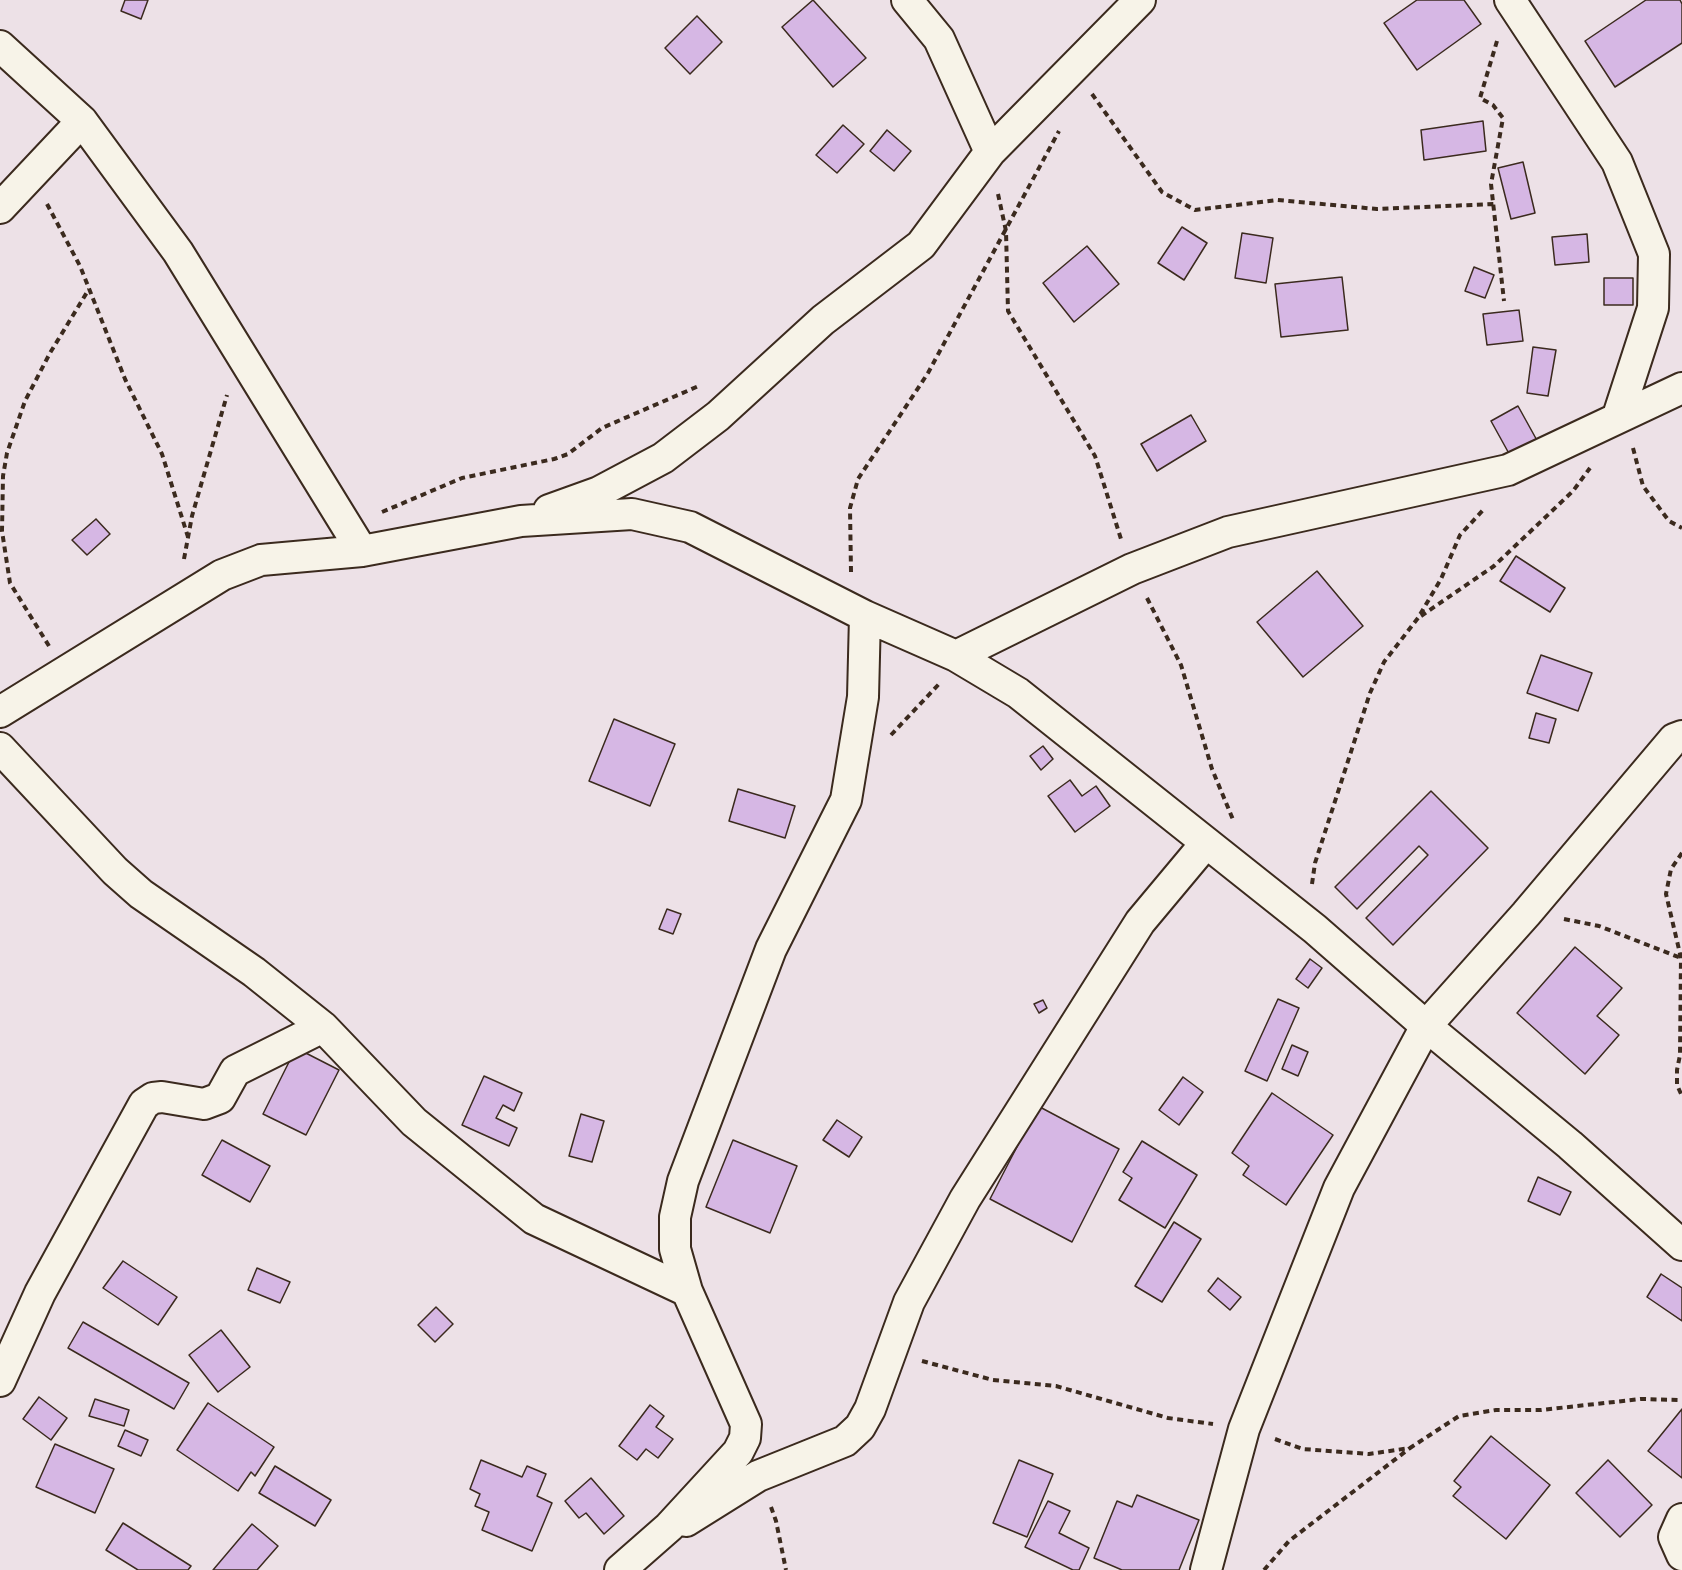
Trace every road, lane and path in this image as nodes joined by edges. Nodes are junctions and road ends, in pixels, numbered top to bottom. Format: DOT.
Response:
graph roads {
  1 [pos="907,0"];
  2 [pos="1140,0"];
  3 [pos="1510,0"];
  4 [pos="1498,39"];
  5 [pos="0,46"];
  6 [pos="1091,93"];
  7 [pos="82,121"];
  8 [pos="990,152"];
  9 [pos="31,175"];
  10 [pos="1494,204"];
  11 [pos="0,208"];
  12 [pos="1006,231"];
  13 [pos="89,289"];
  14 [pos="1504,301"];
  15 [pos="232,341"];
  16 [pos="708,382"];
  17 [pos="1682,388"];
  18 [pos="1621,416"];
  19 [pos="1508,470"];
  20 [pos="1,476"];
  21 [pos="521,520"];
  22 [pos="1682,528"];
  23 [pos="188,537"];
  24 [pos="355,539"];
  25 [pos="1132,568"];
  26 [pos="175,604"];
  27 [pos="858,613"];
  28 [pos="1419,618"];
  29 [pos="963,660"];
  30 [pos="65,673"];
  31 [pos="0,711"];
  32 [pos="1682,736"];
  33 [pos="889,737"];
  34 [pos="0,748"];
  35 [pos="1236,827"];
  36 [pos="1206,843"];
  37 [pos="1682,853"];
  38 [pos="1526,914"];
  39 [pos="1315,929"];
  40 [pos="1682,958"];
  41 [pos="1426,1026"];
  42 [pos="323,1027"];
  43 [pos="1682,1096"];
  44 [pos="1682,1245"];
  45 [pos="687,1291"];
  46 [pos="889,1353"];
  47 [pos="0,1382"];
  48 [pos="1682,1400"];
  49 [pos="1244,1429"];
  50 [pos="1410,1448"];
  51 [pos="758,1476"];
  52 [pos="1682,1519"];
  53 [pos="669,1527"];
  54 [pos="1682,1555"];
  55 [pos="620,1570"];
  56 [pos="786,1570"];
  57 [pos="1206,1570"];
  58 [pos="1264,1570"];
  1 -- 8 [label="street"];
  2 -- 8 [label="street"];
  3 -- 18 [label="street"];
  4 -- 10 [label="path"];
  5 -- 7 [label="street"];
  6 -- 10 [label="path"];
  7 -- 9 [label="street"];
  7 -- 15 [label="street"];
  8 -- 12 [label="path"];
  8 -- 21 [label="street"];
  9 -- 11 [label="street"];
  9 -- 13 [label="path"];
  10 -- 14 [label="path"];
  12 -- 25 [label="path"];
  12 -- 27 [label="path"];
  13 -- 20 [label="path"];
  13 -- 23 [label="path"];
  15 -- 23 [label="path"];
  15 -- 24 [label="street"];
  16 -- 24 [label="path"];
  17 -- 18 [label="street"];
  18 -- 19 [label="street"];
  18 -- 22 [label="path"];
  18 -- 28 [label="path"];
  19 -- 25 [label="street"];
  19 -- 28 [label="path"];
  20 -- 30 [label="path"];
  21 -- 24 [label="street"];
  21 -- 27 [label="street"];
  23 -- 26 [label="path"];
  24 -- 26 [label="street"];
  25 -- 29 [label="street"];
  25 -- 35 [label="path"];
  26 -- 30 [label="street"];
  27 -- 29 [label="street"];
  27 -- 45 [label="street"];
  28 -- 39 [label="path"];
  29 -- 33 [label="path"];
  29 -- 36 [label="street"];
  30 -- 31 [label="street"];
  32 -- 38 [label="street"];
  34 -- 42 [label="street"];
  36 -- 39 [label="street"];
  36 -- 46 [label="street"];
  37 -- 40 [label="path"];
  38 -- 40 [label="path"];
  38 -- 41 [label="street"];
  39 -- 41 [label="street"];
  40 -- 43 [label="path"];
  41 -- 44 [label="street"];
  41 -- 49 [label="street"];
  42 -- 45 [label="street"];
  42 -- 47 [label="street"];
  45 -- 53 [label="street"];
  46 -- 49 [label="path"];
  46 -- 51 [label="street"];
  48 -- 50 [label="path"];
  49 -- 50 [label="path"];
  49 -- 57 [label="street"];
  50 -- 58 [label="path"];
  51 -- 53 [label="street"];
  51 -- 56 [label="path"];
  52 -- 54 [label="street"];
  53 -- 55 [label="street"];
}
